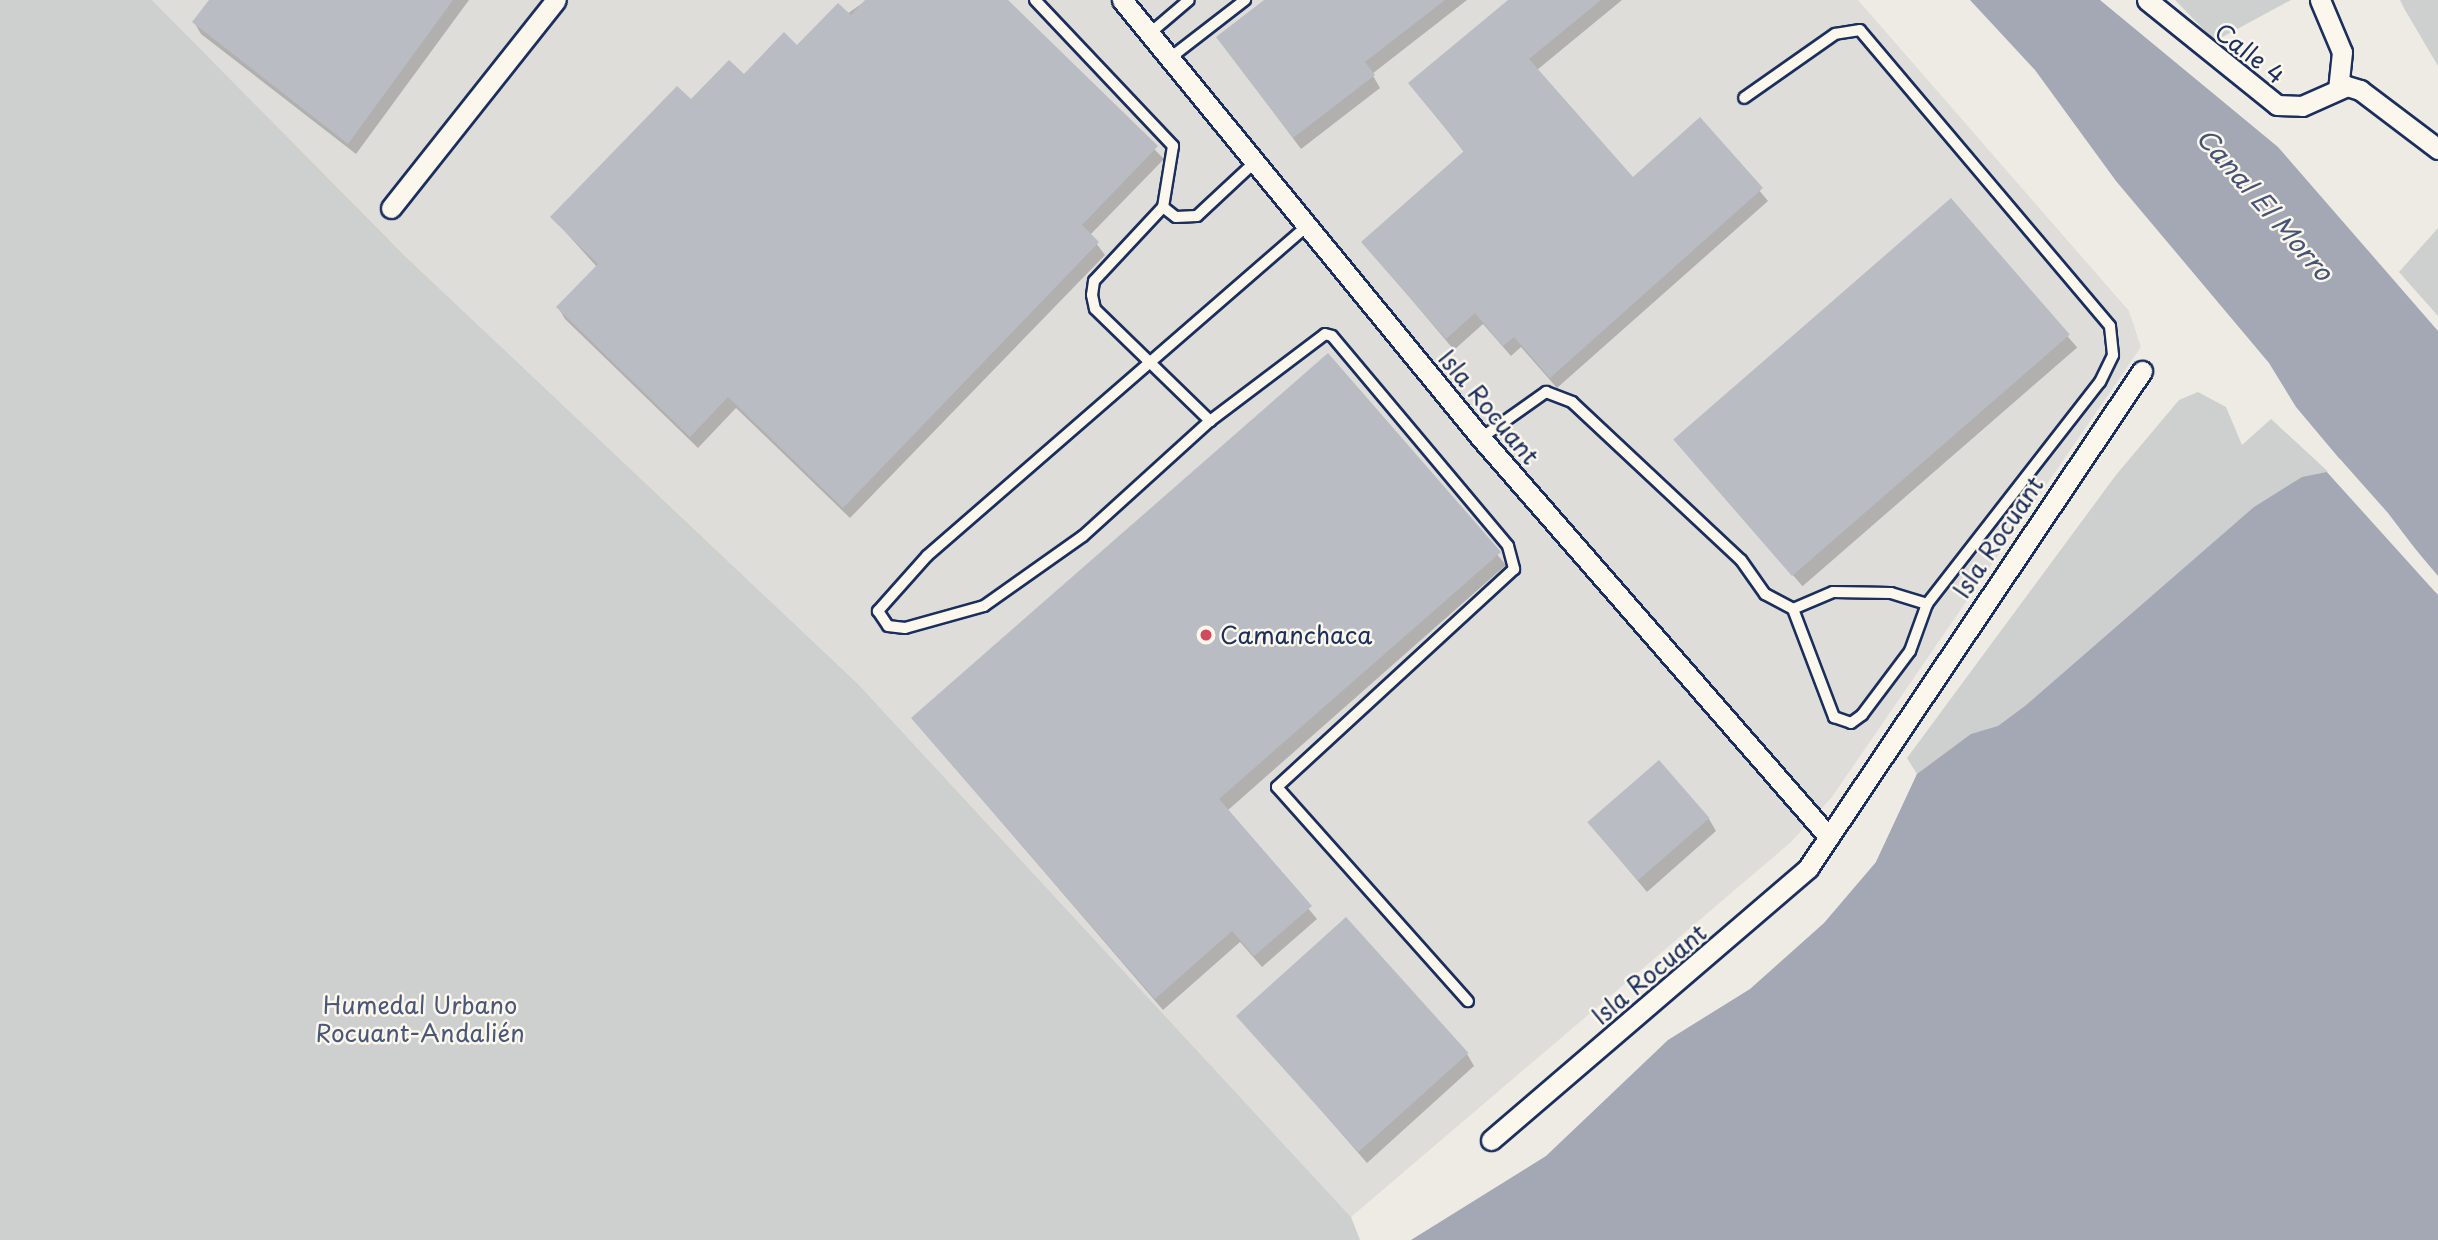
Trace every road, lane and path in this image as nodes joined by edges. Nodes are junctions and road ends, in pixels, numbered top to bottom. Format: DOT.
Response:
graph roads {
  1 [pos="556,0"];
  2 [pos="1035,0"];
  3 [pos="1122,0"];
  4 [pos="1189,0"];
  5 [pos="1245,0"];
  6 [pos="2147,0"];
  7 [pos="2320,0"];
  8 [pos="1149,34"];
  9 [pos="1170,58"];
  10 [pos="2338,89"];
  11 [pos="1744,98"];
  12 [pos="2438,149"];
  13 [pos="1255,162"];
  14 [pos="1163,207"];
  15 [pos="391,208"];
  16 [pos="1307,226"];
  17 [pos="1154,363"];
  18 [pos="2142,371"];
  19 [pos="1210,421"];
  20 [pos="1481,438"];
  21 [pos="1927,604"];
  22 [pos="1793,609"];
  23 [pos="1829,837"];
  24 [pos="1468,1001"];
  25 [pos="1491,1140"];
  1 -- 15 [label="street"];
  2 -- 14 [label="lane"];
  3 -- 8 [label="street, Isla Rocuant"];
  4 -- 8 [label="lane"];
  5 -- 9 [label="lane"];
  6 -- 10 [label="street, Calle 4"];
  7 -- 10 [label="street"];
  8 -- 9 [label="street, Isla Rocuant"];
  9 -- 13 [label="street, Isla Rocuant"];
  10 -- 12 [label="street"];
  11 -- 21 [label="lane"];
  13 -- 14 [label="lane"];
  13 -- 16 [label="street, Isla Rocuant"];
  14 -- 17 [label="lane"];
  16 -- 17 [label="lane"];
  16 -- 20 [label="street, Isla Rocuant"];
  17 -- 19 [label="lane"];
  17 -- 19 [label="lane"];
  18 -- 23 [label="street, Isla Rocuant"];
  19 -- 24 [label="lane"];
  20 -- 22 [label="lane"];
  20 -- 23 [label="street, Isla Rocuant"];
  21 -- 22 [label="lane"];
  21 -- 22 [label="lane"];
  23 -- 25 [label="street, Isla Rocuant"];
}
